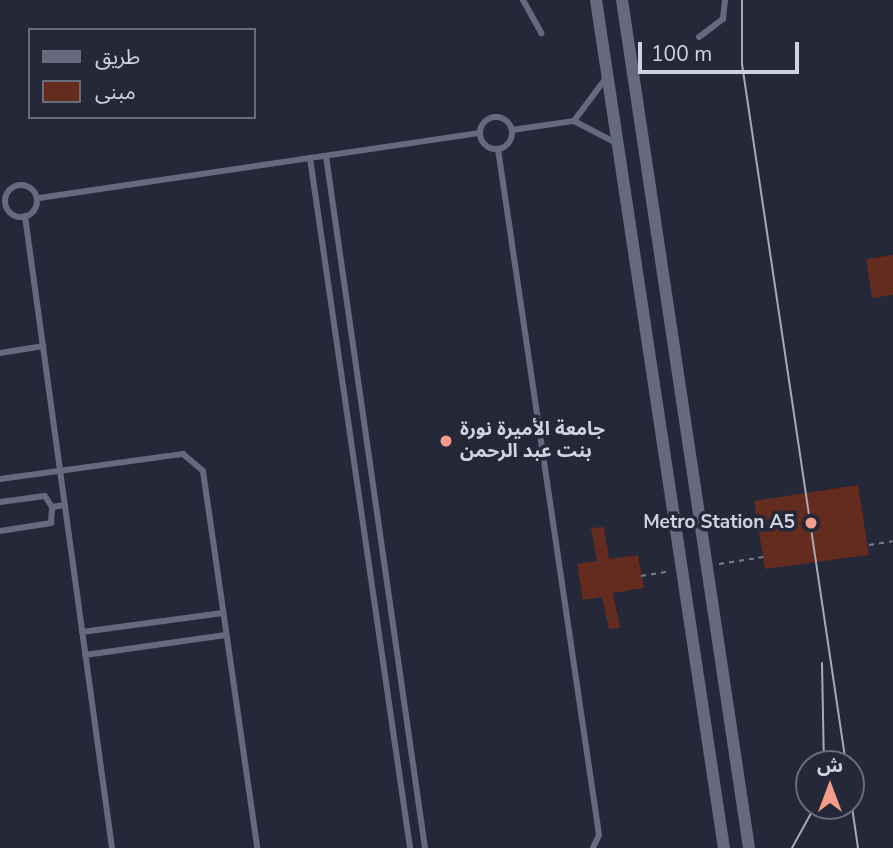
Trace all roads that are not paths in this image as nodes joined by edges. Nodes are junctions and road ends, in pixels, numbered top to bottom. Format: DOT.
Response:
graph roads {
  1 [pos="523,0"];
  2 [pos="596,0"];
  3 [pos="622,0"];
  4 [pos="725,0"];
  5 [pos="541,33"];
  6 [pos="699,37"];
  7 [pos="608,77"];
  8 [pos="574,121"];
  9 [pos="512,130"];
  10 [pos="480,133"];
  11 [pos="618,144"];
  12 [pos="498,149"];
  13 [pos="326,156"];
  14 [pos="310,158"];
  15 [pos="39,198"];
  16 [pos="3,201"];
  17 [pos="25,216"];
  18 [pos="43,346"];
  19 [pos="0,352"];
  20 [pos="60,471"];
  21 [pos="0,479"];
  22 [pos="0,502"];
  23 [pos="65,505"];
  24 [pos="52,507"];
  25 [pos="0,531"];
  26 [pos="223,613"];
  27 [pos="82,632"];
  28 [pos="226,635"];
  29 [pos="85,655"];
  30 [pos="112,848"];
  31 [pos="257,848"];
  32 [pos="410,848"];
  33 [pos="425,848"];
  34 [pos="593,848"];
  35 [pos="724,848"];
  36 [pos="749,848"];
  1 -- 5 [label="lane"];
  2 -- 7 [label="street"];
  3 -- 36 [label="street"];
  4 -- 6 [label="lane"];
  7 -- 8 [label="lane"];
  7 -- 11 [label="street"];
  8 -- 9 [label="lane"];
  8 -- 11 [label="lane"];
  9 -- 10 [label="lane"];
  9 -- 12 [label="lane"];
  10 -- 12 [label="lane"];
  10 -- 13 [label="lane"];
  11 -- 35 [label="street"];
  12 -- 34 [label="lane"];
  13 -- 14 [label="lane"];
  13 -- 33 [label="lane"];
  14 -- 15 [label="lane"];
  14 -- 32 [label="lane"];
  15 -- 16 [label="lane"];
  15 -- 17 [label="lane"];
  16 -- 17 [label="lane"];
  17 -- 18 [label="lane"];
  18 -- 19 [label="lane"];
  18 -- 20 [label="lane"];
  20 -- 21 [label="lane"];
  20 -- 23 [label="lane"];
  20 -- 26 [label="lane"];
  22 -- 24 [label="lane"];
  23 -- 24 [label="lane"];
  23 -- 27 [label="lane"];
  24 -- 25 [label="lane"];
  26 -- 27 [label="lane"];
  26 -- 28 [label="lane"];
  27 -- 29 [label="lane"];
  28 -- 29 [label="lane"];
  28 -- 31 [label="lane"];
  29 -- 30 [label="lane"];
}
